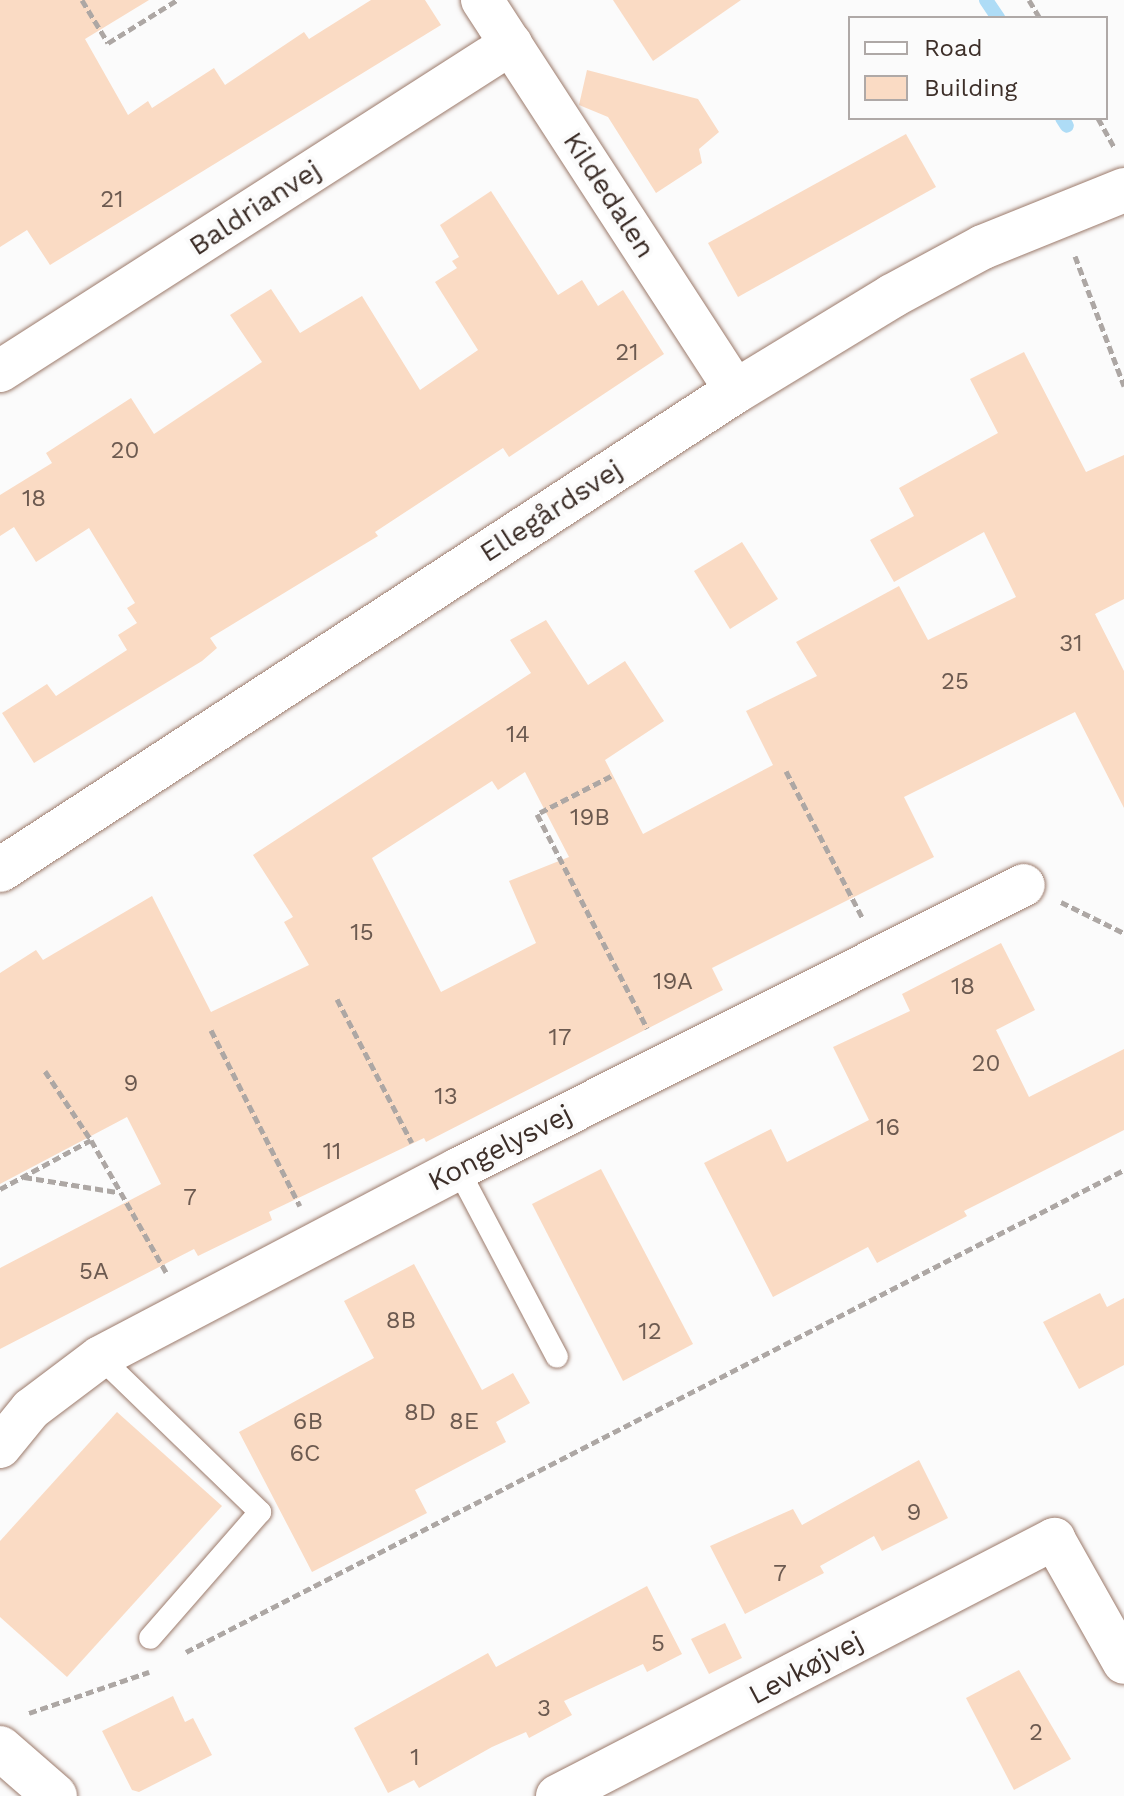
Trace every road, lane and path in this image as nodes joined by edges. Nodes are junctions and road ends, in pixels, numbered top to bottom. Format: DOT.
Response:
graph roads {
  1 [pos="82,0"];
  2 [pos="177,0"];
  3 [pos="482,0"];
  4 [pos="511,44"];
  5 [pos="1099,120"];
  6 [pos="1121,172"];
  7 [pos="1060,217"];
  8 [pos="0,371"];
  9 [pos="1124,386"];
  10 [pos="736,391"];
  11 [pos="786,771"];
  12 [pos="611,776"];
  13 [pos="0,870"];
  14 [pos="1024,885"];
  15 [pos="1124,933"];
  16 [pos="882,956"];
  17 [pos="337,999"];
  18 [pos="211,1030"];
  19 [pos="666,1064"];
  20 [pos="45,1071"];
  21 [pos="91,1140"];
  22 [pos="1124,1170"];
  23 [pos="445,1176"];
  24 [pos="24,1177"];
  25 [pos="0,1189"];
  26 [pos="118,1192"];
  27 [pos="318,1243"];
  28 [pos="189,1311"];
  29 [pos="100,1357"];
  30 [pos="557,1357"];
  31 [pos="0,1447"];
  32 [pos="1118,1636"];
  33 [pos="150,1638"];
  34 [pos="174,1659"];
  35 [pos="160,1666"];
  36 [pos="7,1733"];
  37 [pos="55,1796"];
  38 [pos="557,1796"];
  1 -- 2 [label="path"];
  3 -- 4 [label="street, Kildedalen"];
  4 -- 8 [label="street, Baldrianvej"];
  4 -- 10 [label="street, Kildedalen"];
  5 -- 6 [label="path"];
  6 -- 7 [label="street, Ellegårdsvej"];
  7 -- 9 [label="path"];
  7 -- 10 [label="street, Ellegårdsvej"];
  10 -- 13 [label="street, Ellegårdsvej"];
  11 -- 16 [label="path"];
  12 -- 19 [label="path"];
  14 -- 15 [label="path"];
  14 -- 16 [label="street, Kongelysvej"];
  16 -- 19 [label="street, Kongelysvej"];
  17 -- 23 [label="path"];
  18 -- 27 [label="path"];
  19 -- 23 [label="street, Kongelysvej"];
  20 -- 21 [label="path"];
  21 -- 24 [label="path"];
  21 -- 26 [label="path"];
  22 -- 34 [label="path"];
  23 -- 27 [label="street, Kongelysvej"];
  23 -- 30 [label="lane"];
  24 -- 25 [label="path"];
  24 -- 26 [label="path"];
  26 -- 28 [label="path"];
  27 -- 28 [label="street, Kongelysvej"];
  28 -- 29 [label="street, Kongelysvej"];
  29 -- 31 [label="street, Kongelysvej"];
  29 -- 33 [label="lane"];
  32 -- 38 [label="street, Levkøjvej"];
  35 -- 36 [label="path"];
  36 -- 37 [label="street"];
}
